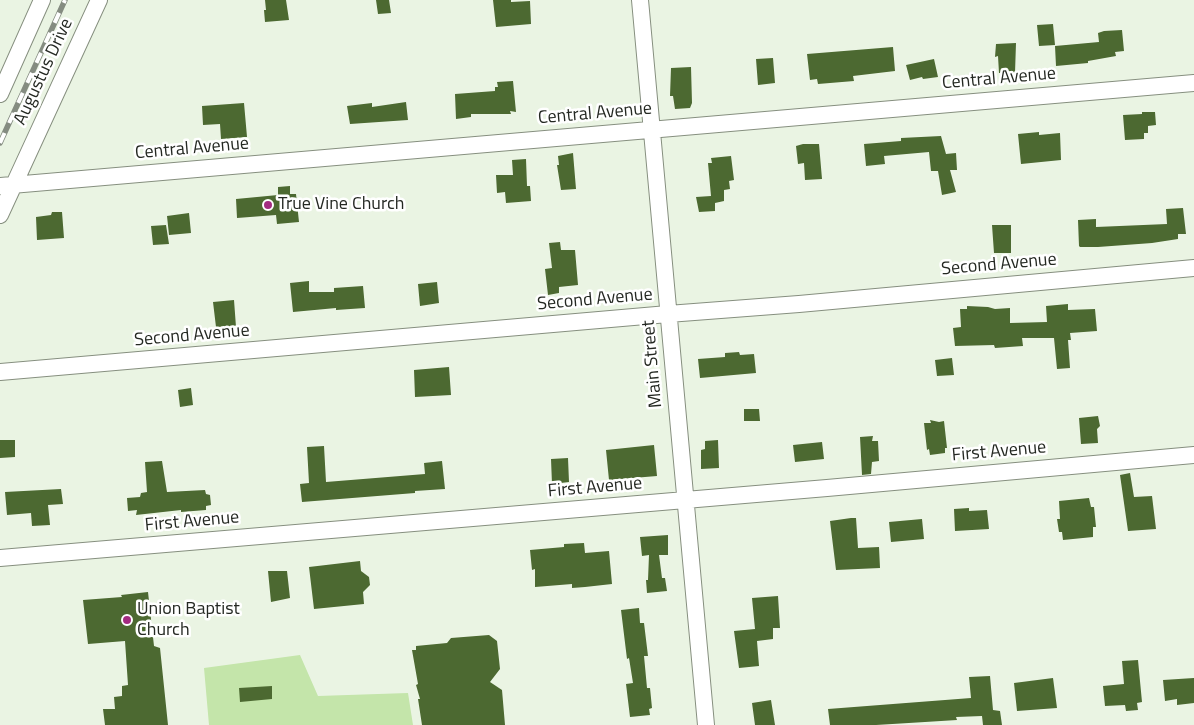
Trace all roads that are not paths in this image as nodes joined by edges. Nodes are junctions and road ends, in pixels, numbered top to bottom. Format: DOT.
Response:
graph roads {
  1 [pos="42,0"];
  2 [pos="99,0"];
  3 [pos="640,0"];
  4 [pos="1194,83"];
  5 [pos="0,94"];
  6 [pos="651,129"];
  7 [pos="7,186"];
  8 [pos="0,215"];
  9 [pos="1194,268"];
  10 [pos="668,314"];
  11 [pos="0,372"];
  12 [pos="1194,455"];
  13 [pos="685,500"];
  14 [pos="0,558"];
  15 [pos="706,725"];
  1 -- 5 [label="street"];
  2 -- 7 [label="street, Augustus Drive"];
  3 -- 6 [label="street, Main Street"];
  4 -- 6 [label="street, Central Avenue"];
  6 -- 7 [label="street, Central Avenue"];
  6 -- 10 [label="street, Main Street"];
  7 -- 8 [label="street, Augustus Drive"];
  9 -- 10 [label="street, Second Avenue"];
  10 -- 11 [label="street, Second Avenue"];
  10 -- 13 [label="street, Main Street"];
  12 -- 13 [label="street, First Avenue"];
  13 -- 14 [label="street, First Avenue"];
  13 -- 15 [label="street, Main Street"];
}
